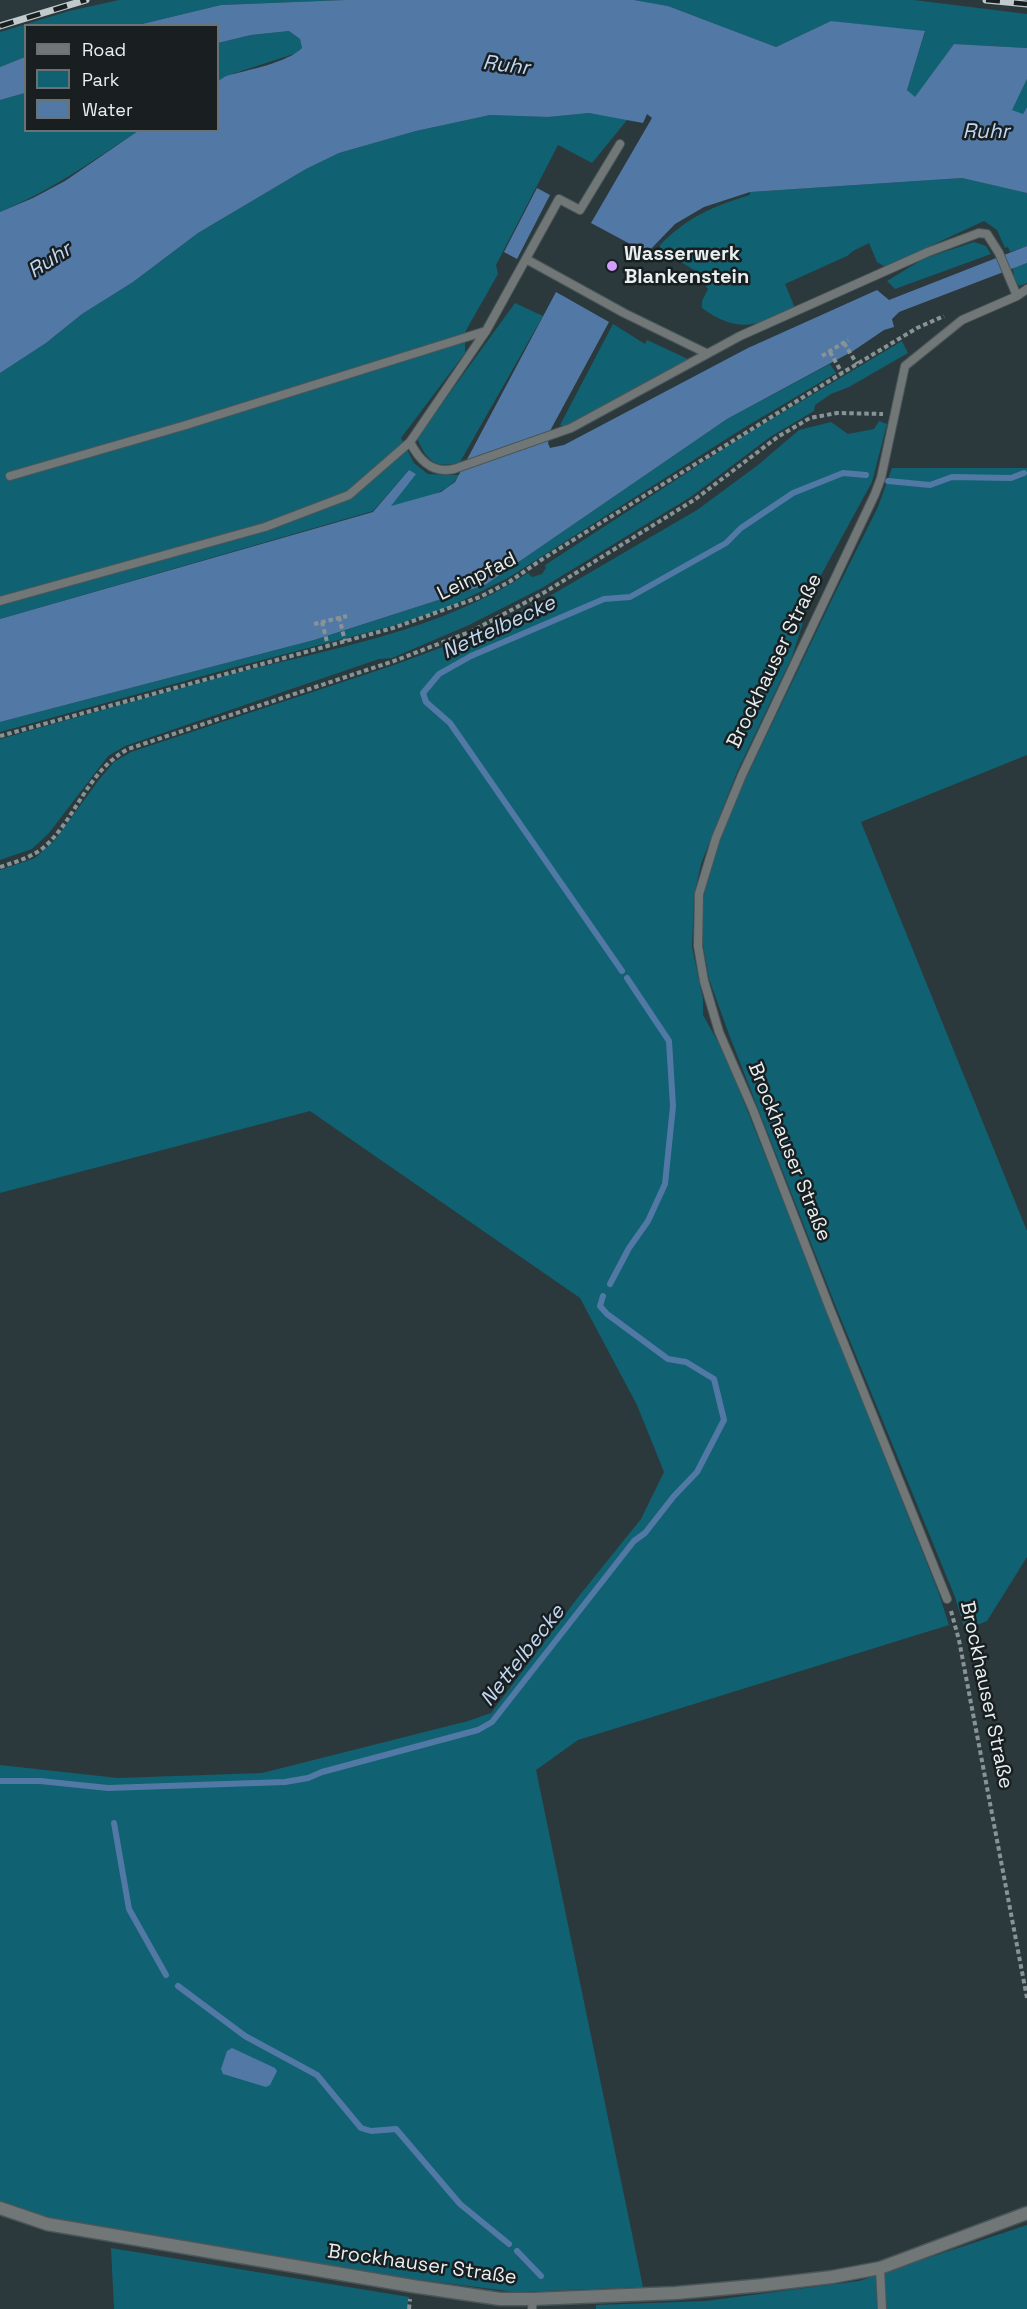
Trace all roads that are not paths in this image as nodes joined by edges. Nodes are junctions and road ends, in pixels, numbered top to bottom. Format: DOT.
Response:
graph roads {
  1 [pos="620,144"];
  2 [pos="526,259"];
  3 [pos="1027,289"];
  4 [pos="1017,296"];
  5 [pos="486,331"];
  6 [pos="706,353"];
  7 [pos="410,442"];
  8 [pos="10,476"];
  9 [pos="0,601"];
  10 [pos="947,1599"];
  11 [pos="0,2208"];
  12 [pos="1027,2213"];
  13 [pos="880,2268"];
  14 [pos="532,2304"];
  15 [pos="882,2309"];
  1 -- 2 [label="lane"];
  2 -- 5 [label="lane"];
  2 -- 6 [label="lane"];
  3 -- 4 [label="lane, Brockhauser Straße"];
  4 -- 6 [label="lane"];
  4 -- 10 [label="lane, Brockhauser Straße"];
  5 -- 7 [label="lane"];
  5 -- 8 [label="lane"];
  6 -- 7 [label="lane"];
  7 -- 9 [label="lane"];
  11 -- 14 [label="street, Brockhauser Straße"];
  12 -- 13 [label="street, Brockhauser Straße"];
  13 -- 14 [label="street, Brockhauser Straße"];
  13 -- 15 [label="lane"];
}
